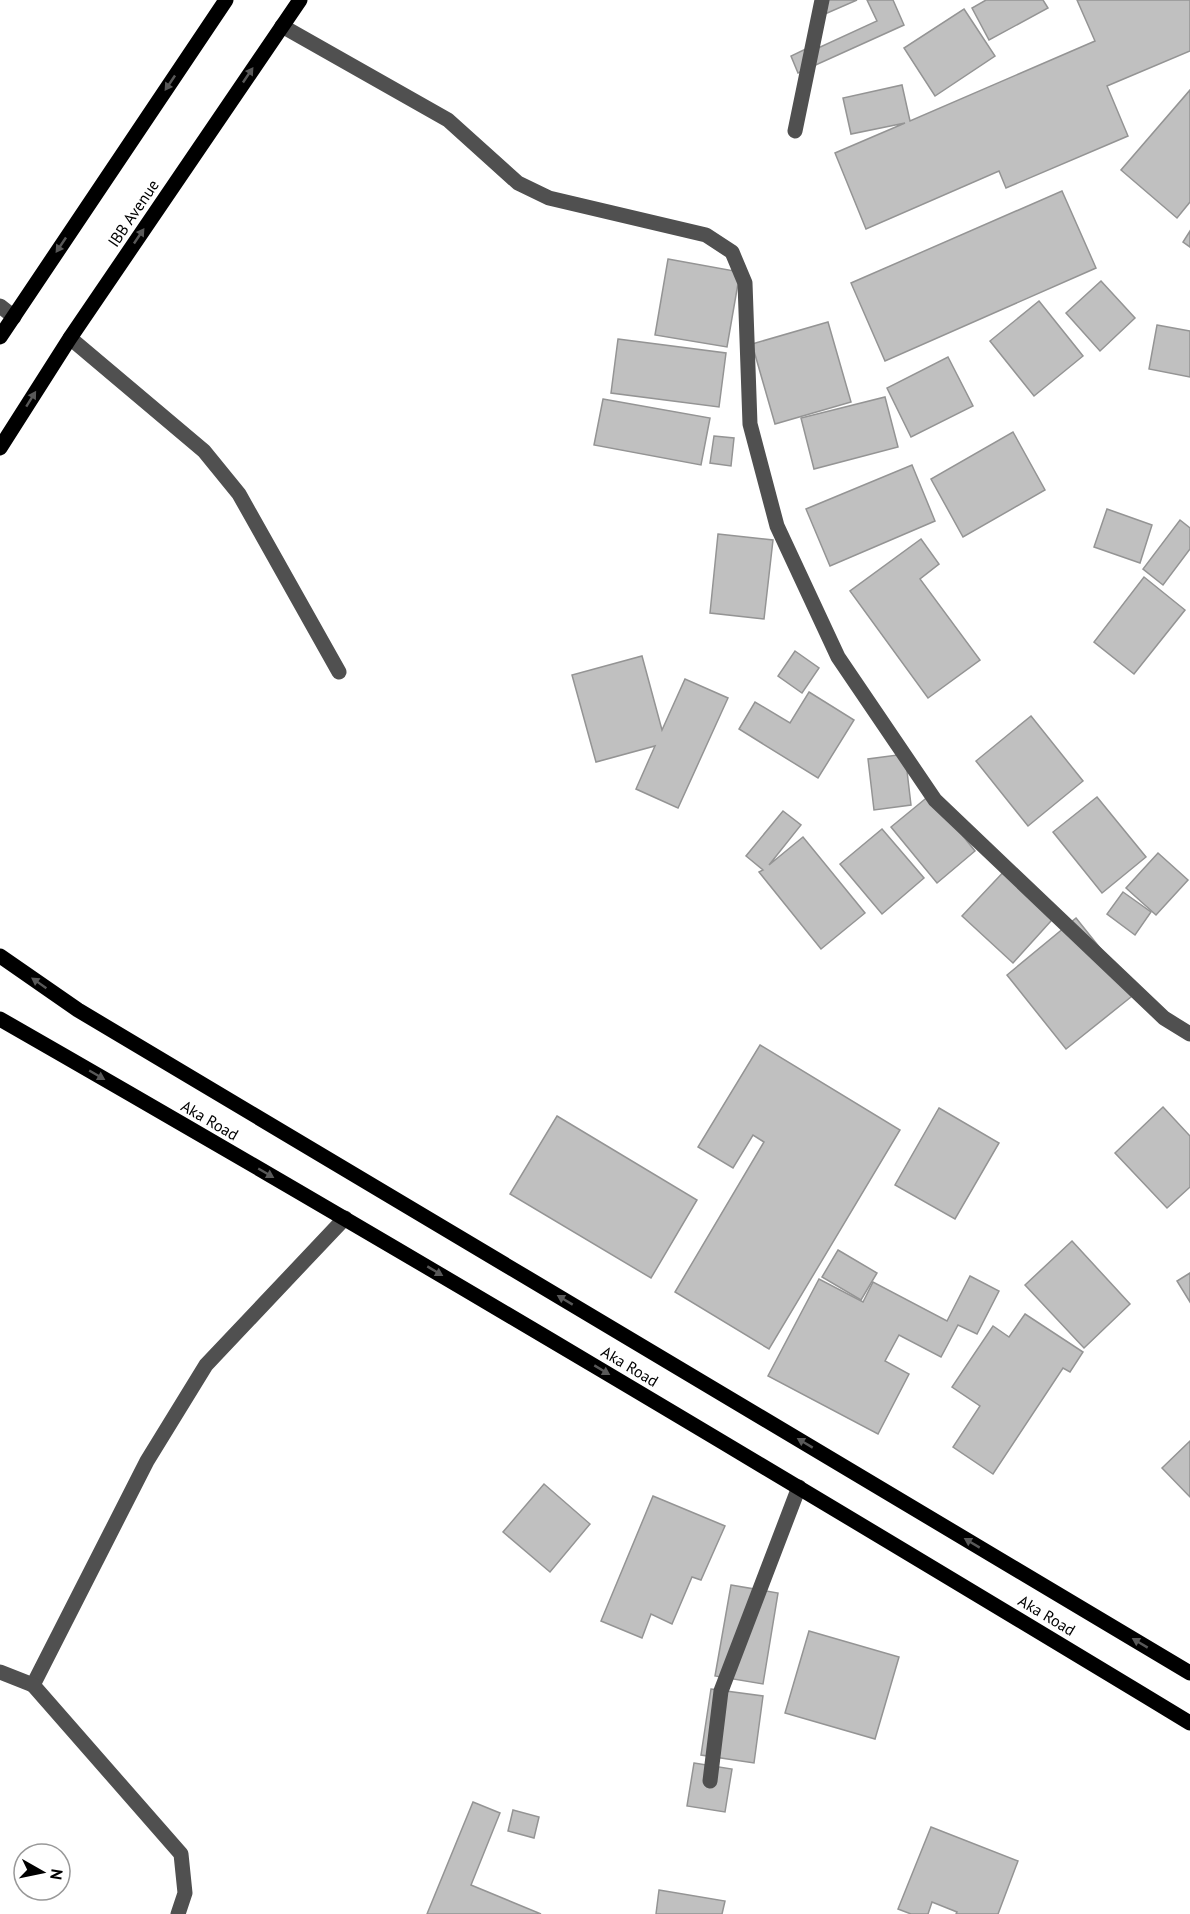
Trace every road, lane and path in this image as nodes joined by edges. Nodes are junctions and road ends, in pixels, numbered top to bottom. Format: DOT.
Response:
graph roads {
  1 [pos="226,0"];
  2 [pos="300,0"];
  3 [pos="822,0"];
  4 [pos="282,26"];
  5 [pos="795,131"];
  6 [pos="0,306"];
  7 [pos="14,316"];
  8 [pos="0,338"];
  9 [pos="70,338"];
  10 [pos="0,448"];
  11 [pos="339,672"];
  12 [pos="0,956"];
  13 [pos="0,1020"];
  14 [pos="1190,1034"];
  15 [pos="345,1218"];
  16 [pos="799,1487"];
  17 [pos="0,1672"];
  18 [pos="1190,1673"];
  19 [pos="33,1684"];
  20 [pos="1190,1723"];
  21 [pos="710,1781"];
  22 [pos="178,1914"];
  1 -- 7 [label="main road, one-way"];
  2 -- 4 [label="main road, IBB Avenue"];
  3 -- 5 [label="street"];
  9 -- 4 [label="main road, IBB Avenue, one-way"];
  4 -- 14 [label="street"];
  6 -- 7 [label="street"];
  7 -- 8 [label="main road"];
  10 -- 9 [label="main road, IBB Avenue, one-way"];
  9 -- 11 [label="street"];
  18 -- 12 [label="main road, Aka Road, one-way"];
  13 -- 15 [label="main road, Aka Road, one-way"];
  15 -- 16 [label="main road, Aka Road, one-way"];
  15 -- 19 [label="street"];
  16 -- 20 [label="main road, Aka Road"];
  16 -- 21 [label="street"];
  17 -- 19 [label="street"];
  19 -- 22 [label="street"];
}
